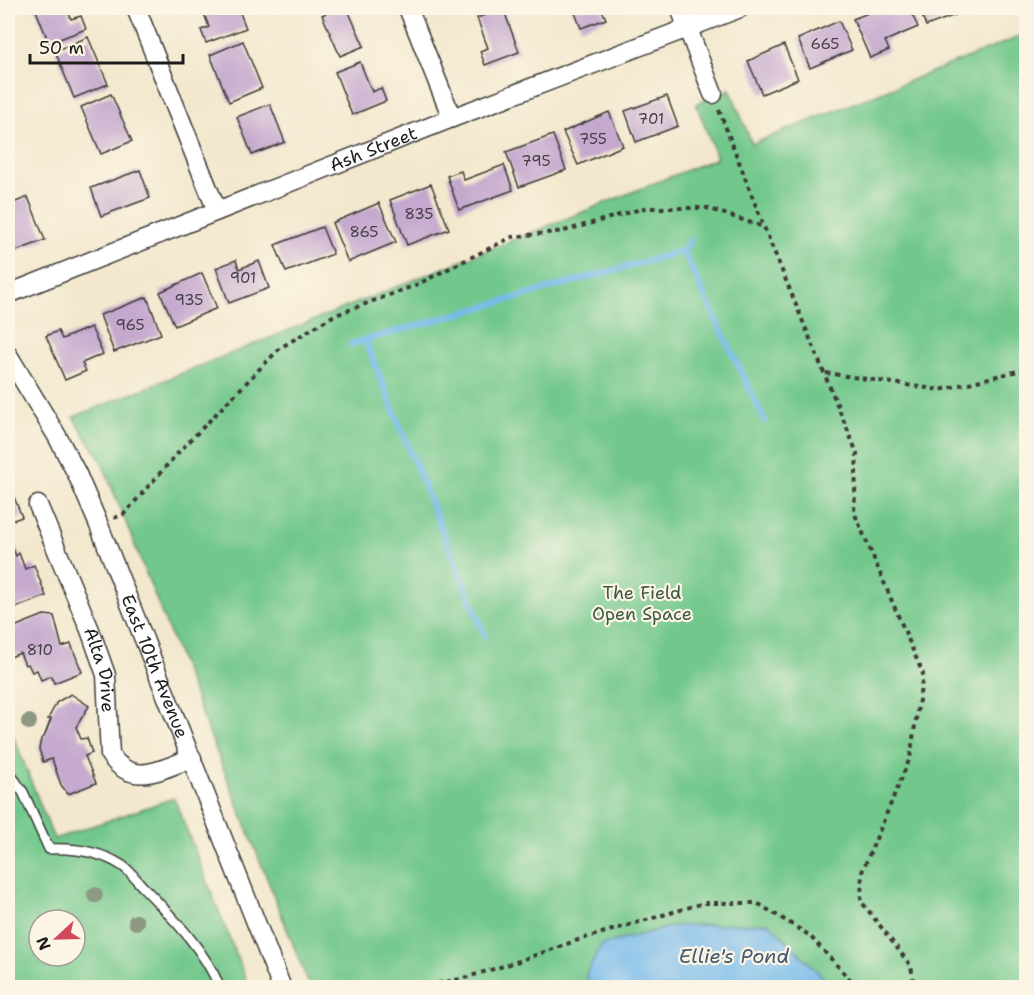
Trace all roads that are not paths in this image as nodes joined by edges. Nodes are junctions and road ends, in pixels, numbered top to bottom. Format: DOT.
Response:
graph roads {
  1 [pos="136,8"];
  2 [pos="408,8"];
  3 [pos="680,8"];
  4 [pos="740,8"];
  5 [pos="688,28"];
  6 [pos="714,97"];
  7 [pos="452,118"];
  8 [pos="217,211"];
  9 [pos="8,294"];
  10 [pos="8,355"];
  11 [pos="38,505"];
  12 [pos="192,758"];
  13 [pos="8,771"];
  14 [pos="220,987"];
  15 [pos="282,987"];
  1 -- 8 [label="street"];
  2 -- 7 [label="street"];
  3 -- 5 [label="street"];
  4 -- 5 [label="street, Ash Street"];
  5 -- 6 [label="street"];
  5 -- 7 [label="street, Ash Street"];
  7 -- 8 [label="street, Ash Street"];
  8 -- 9 [label="street, Ash Street"];
  10 -- 12 [label="street, East 10th Avenue"];
  11 -- 12 [label="street, Alta Drive"];
  12 -- 15 [label="street, East 10th Avenue"];
  13 -- 14 [label="lane"];
}
